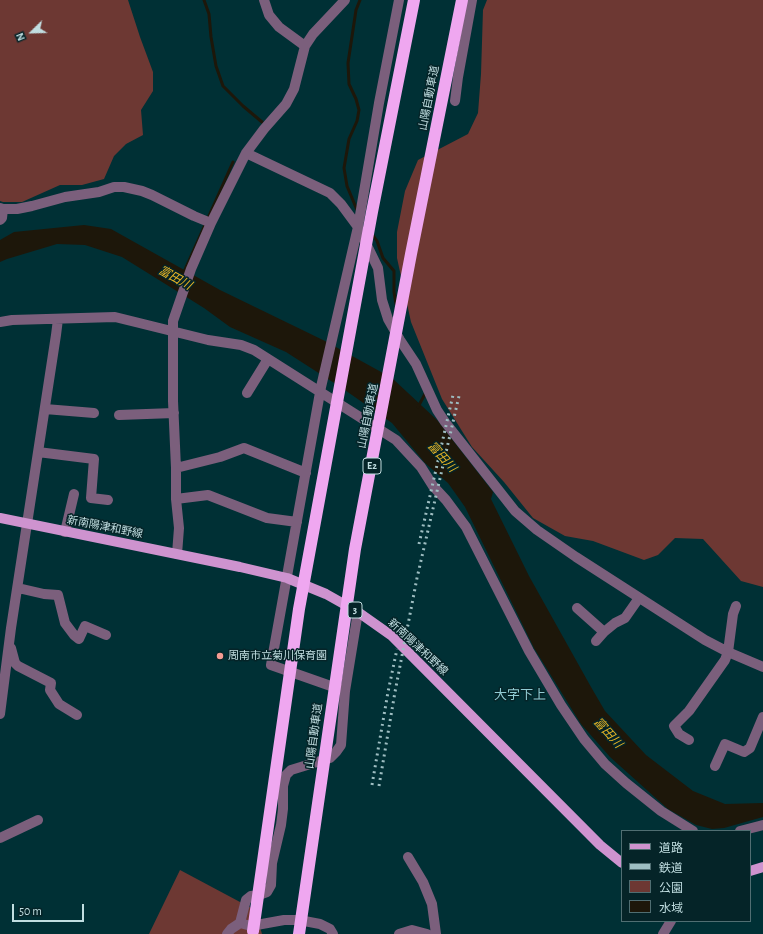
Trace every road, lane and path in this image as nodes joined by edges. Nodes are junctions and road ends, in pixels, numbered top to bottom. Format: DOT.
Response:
graph roads {
  1 [pos="264,0"];
  2 [pos="345,0"];
  3 [pos="399,0"];
  4 [pos="414,0"];
  5 [pos="462,0"];
  6 [pos="472,0"];
  7 [pos="305,46"];
  8 [pos="455,101"];
  9 [pos="246,153"];
  10 [pos="2,208"];
  11 [pos="0,220"];
  12 [pos="211,223"];
  13 [pos="358,227"];
  14 [pos="58,319"];
  15 [pos="0,322"];
  16 [pos="172,331"];
  17 [pos="268,359"];
  18 [pos="321,390"];
  19 [pos="247,393"];
  20 [pos="45,409"];
  21 [pos="94,413"];
  22 [pos="174,413"];
  23 [pos="119,415"];
  24 [pos="38,452"];
  25 [pos="176,468"];
  26 [pos="306,473"];
  27 [pos="74,494"];
  28 [pos="176,499"];
  29 [pos="108,500"];
  30 [pos="0,518"];
  31 [pos="297,522"];
  32 [pos="28,524"];
  33 [pos="65,532"];
  34 [pos="177,554"];
  35 [pos="287,578"];
  36 [pos="18,588"];
  37 [pos="640,598"];
  38 [pos="736,606"];
  39 [pos="577,608"];
  40 [pos="358,612"];
  41 [pos="604,632"];
  42 [pos="106,635"];
  43 [pos="596,641"];
  44 [pos="9,645"];
  45 [pos="728,652"];
  46 [pos="3,663"];
  47 [pos="763,667"];
  48 [pos="345,691"];
  49 [pos="0,714"];
  50 [pos="77,715"];
  51 [pos="763,717"];
  52 [pos="689,740"];
  53 [pos="715,766"];
  54 [pos="38,820"];
  55 [pos="763,825"];
  56 [pos="691,830"];
  57 [pos="744,830"];
  58 [pos="0,838"];
  59 [pos="408,857"];
  60 [pos="621,862"];
  61 [pos="763,866"];
  62 [pos="751,871"];
  63 [pos="670,922"];
  64 [pos="240,923"];
  65 [pos="253,931"];
  66 [pos="227,934"];
  67 [pos="299,934"];
  68 [pos="333,934"];
  69 [pos="399,934"];
  70 [pos="427,934"];
  71 [pos="436,934"];
  72 [pos="663,934"];
  1 -- 7 [label="street"];
  2 -- 7 [label="street"];
  3 -- 13 [label="street"];
  4 -- 65 [label="highway, bridge"];
  5 -- 67 [label="highway, 山陽自動車道 / E2, bridge"];
  6 -- 8 [label="street"];
  7 -- 9 [label="street"];
  9 -- 12 [label="street"];
  9 -- 13 [label="street"];
  10 -- 11 [label="street"];
  10 -- 12 [label="street"];
  12 -- 16 [label="street"];
  13 -- 18 [label="street"];
  13 -- 37 [label="street"];
  14 -- 15 [label="street"];
  14 -- 16 [label="street"];
  14 -- 20 [label="street"];
  16 -- 17 [label="street"];
  16 -- 22 [label="street"];
  17 -- 18 [label="street"];
  17 -- 19 [label="street"];
  18 -- 26 [label="street"];
  18 -- 56 [label="street"];
  20 -- 21 [label="street"];
  20 -- 24 [label="street"];
  22 -- 23 [label="street"];
  22 -- 25 [label="street"];
  24 -- 29 [label="street"];
  24 -- 32 [label="street"];
  25 -- 26 [label="street"];
  25 -- 28 [label="street"];
  26 -- 31 [label="street"];
  27 -- 33 [label="street"];
  28 -- 31 [label="street"];
  28 -- 34 [label="street"];
  30 -- 32 [label="main road, 新南陽津和野線 / 3"];
  31 -- 35 [label="street"];
  32 -- 33 [label="main road, 新南陽津和野線 / 3"];
  32 -- 36 [label="street"];
  33 -- 34 [label="main road, 新南陽津和野線 / 3"];
  34 -- 35 [label="main road, 新南陽津和野線 / 3"];
  35 -- 40 [label="main road, 新南陽津和野線 / 3"];
  35 -- 48 [label="street"];
  36 -- 42 [label="street"];
  36 -- 44 [label="street"];
  37 -- 41 [label="street"];
  37 -- 45 [label="street"];
  38 -- 45 [label="street"];
  39 -- 41 [label="street"];
  40 -- 48 [label="street"];
  40 -- 60 [label="main road, 新南陽津和野線 / 3"];
  41 -- 43 [label="street"];
  44 -- 46 [label="street"];
  44 -- 50 [label="street"];
  45 -- 47 [label="street"];
  45 -- 52 [label="street"];
  46 -- 49 [label="street"];
  48 -- 64 [label="street"];
  51 -- 53 [label="street"];
  54 -- 58 [label="street"];
  55 -- 57 [label="street"];
  59 -- 71 [label="street"];
  61 -- 62 [label="main road"];
  63 -- 72 [label="street"];
  64 -- 66 [label="street"];
  64 -- 68 [label="street"];
  69 -- 70 [label="street"];
}
